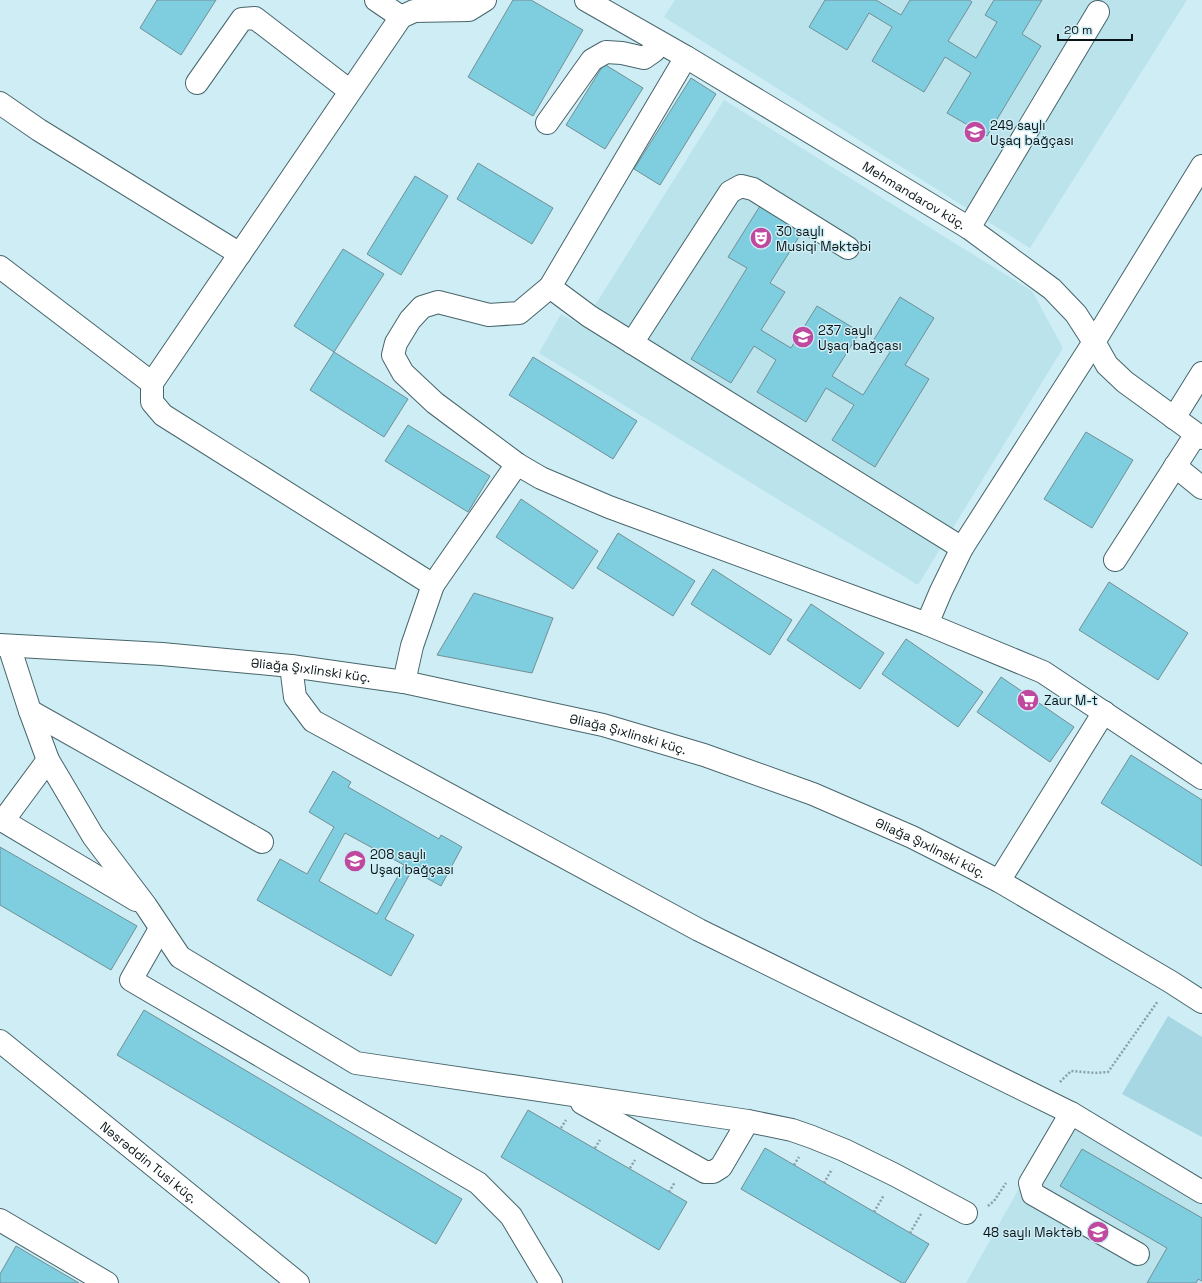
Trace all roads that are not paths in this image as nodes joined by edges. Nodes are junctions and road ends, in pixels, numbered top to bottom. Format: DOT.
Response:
graph roads {
  1 [pos="376,0"];
  2 [pos="485,0"];
  3 [pos="586,0"];
  4 [pos="620,8"];
  5 [pos="1098,12"];
  6 [pos="401,17"];
  7 [pos="660,43"];
  8 [pos="686,57"];
  9 [pos="197,83"];
  10 [pos="350,91"];
  11 [pos="0,104"];
  12 [pos="548,123"];
  13 [pos="1202,166"];
  14 [pos="969,228"];
  15 [pos="848,248"];
  16 [pos="240,254"];
  17 [pos="0,268"];
  18 [pos="550,287"];
  19 [pos="1094,342"];
  20 [pos="632,343"];
  21 [pos="1202,373"];
  22 [pos="152,383"];
  23 [pos="1174,418"];
  24 [pos="1199,436"];
  25 [pos="517,464"];
  26 [pos="1175,466"];
  27 [pos="1202,488"];
  28 [pos="962,548"];
  29 [pos="1115,560"];
  30 [pos="433,585"];
  31 [pos="927,624"];
  32 [pos="4,646"];
  33 [pos="291,666"];
  34 [pos="404,682"];
  35 [pos="30,711"];
  36 [pos="1104,712"];
  37 [pos="48,760"];
  38 [pos="1202,778"];
  39 [pos="2,820"];
  40 [pos="262,842"];
  41 [pos="999,880"];
  42 [pos="146,906"];
  43 [pos="160,929"];
  44 [pos="1202,1002"];
  45 [pos="0,1041"];
  46 [pos="568,1095"];
  47 [pos="1071,1113"];
  48 [pos="748,1121"];
  49 [pos="1202,1192"];
  50 [pos="966,1214"];
  51 [pos="0,1220"];
  52 [pos="1138,1254"];
  53 [pos="107,1283"];
  54 [pos="298,1283"];
  55 [pos="551,1283"];
  1 -- 6 [label="street"];
  2 -- 6 [label="street"];
  3 -- 4 [label="street, Mehmandarov küç."];
  4 -- 7 [label="street, Mehmandarov küç."];
  5 -- 14 [label="street"];
  6 -- 10 [label="street"];
  7 -- 8 [label="street, Mehmandarov küç."];
  7 -- 12 [label="street"];
  8 -- 14 [label="street, Mehmandarov küç."];
  8 -- 18 [label="street"];
  9 -- 10 [label="street"];
  10 -- 16 [label="street"];
  11 -- 16 [label="street"];
  13 -- 19 [label="street"];
  14 -- 19 [label="street, Mehmandarov küç."];
  15 -- 20 [label="street"];
  16 -- 22 [label="street"];
  17 -- 22 [label="street"];
  18 -- 20 [label="street"];
  18 -- 25 [label="street"];
  19 -- 23 [label="street, Mehmandarov küç."];
  19 -- 28 [label="street"];
  20 -- 28 [label="street"];
  21 -- 23 [label="street"];
  22 -- 30 [label="street"];
  23 -- 24 [label="street, Mehmandarov küç."];
  24 -- 26 [label="street"];
  25 -- 30 [label="street"];
  25 -- 31 [label="street"];
  26 -- 27 [label="street"];
  26 -- 29 [label="street"];
  28 -- 31 [label="street"];
  30 -- 34 [label="street"];
  31 -- 36 [label="street"];
  32 -- 33 [label="street, Əliağa Şıxlinski küç."];
  32 -- 35 [label="street"];
  33 -- 34 [label="street, Əliağa Şıxlinski küç."];
  33 -- 47 [label="street"];
  34 -- 41 [label="street, Əliağa Şıxlinski küç."];
  35 -- 37 [label="street"];
  35 -- 40 [label="street"];
  36 -- 38 [label="street"];
  36 -- 41 [label="street"];
  37 -- 39 [label="street"];
  37 -- 42 [label="street"];
  39 -- 42 [label="street"];
  41 -- 44 [label="street, Əliağa Şıxlinski küç."];
  42 -- 43 [label="street"];
  43 -- 46 [label="street"];
  43 -- 55 [label="street"];
  45 -- 54 [label="street, Nəsrəddin Tusi küç."];
  46 -- 48 [label="street"];
  46 -- 48 [label="street"];
  47 -- 49 [label="street"];
  47 -- 52 [label="street"];
  48 -- 50 [label="street"];
  51 -- 53 [label="street"];
}
